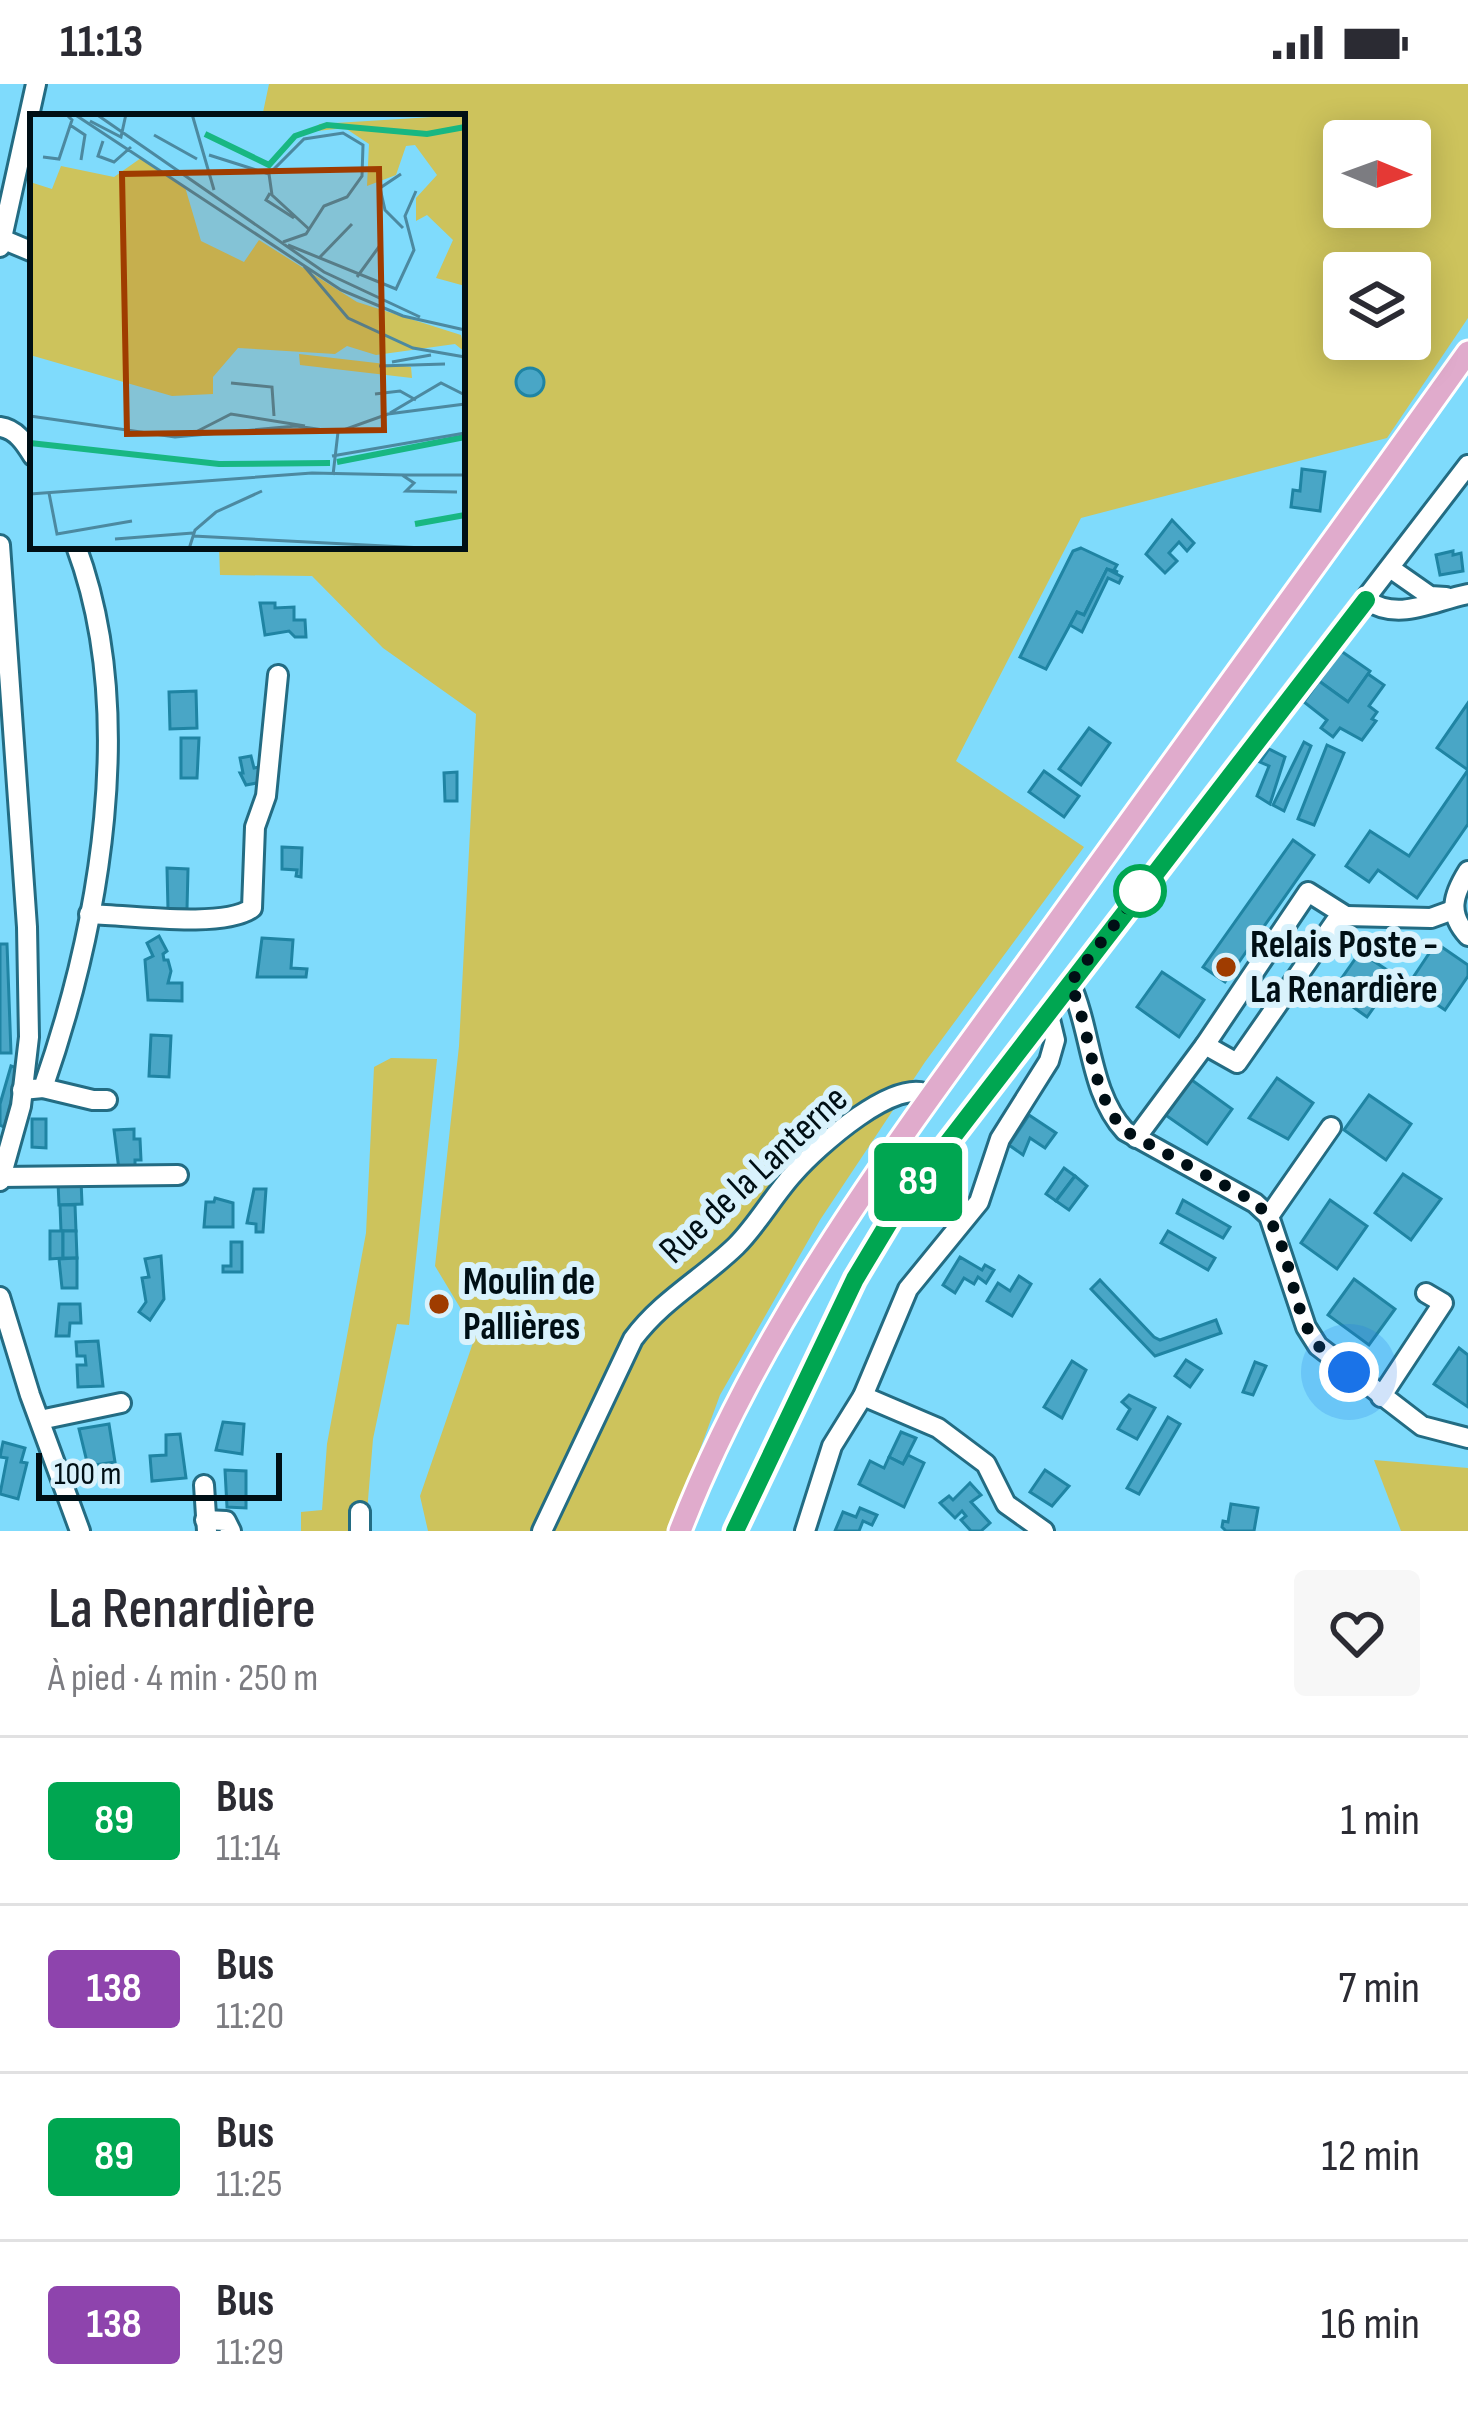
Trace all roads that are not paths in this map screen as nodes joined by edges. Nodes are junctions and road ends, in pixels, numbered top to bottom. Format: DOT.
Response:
graph roads {
  1 [pos="36,84"];
  2 [pos="1,243"];
  3 [pos="30,251"];
  4 [pos="1468,352"];
  5 [pos="0,428"];
  6 [pos="30,451"];
  7 [pos="1468,465"];
  8 [pos="0,545"];
  9 [pos="77,549"];
  10 [pos="1390,568"];
  11 [pos="1460,596"];
  12 [pos="1366,600"];
  13 [pos="278,675"];
  14 [pos="1468,871"];
  15 [pos="1453,910"];
  16 [pos="89,914"];
  17 [pos="1346,916"];
  18 [pos="1468,936"];
  19 [pos="1070,983"];
  20 [pos="1048,1011"];
  21 [pos="1205,1045"];
  22 [pos="32,1089"];
  23 [pos="931,1096"];
  24 [pos="107,1100"];
  25 [pos="1331,1127"];
  26 [pos="1136,1138"];
  27 [pos="178,1175"];
  28 [pos="0,1179"];
  29 [pos="1269,1216"];
  30 [pos="1426,1293"];
  31 [pos="0,1297"];
  32 [pos="863,1396"];
  33 [pos="1381,1397"];
  34 [pos="741,1398"];
  35 [pos="122,1403"];
  36 [pos="40,1420"];
  37 [pos="1468,1438"];
  38 [pos="203,1485"];
  39 [pos="206,1525"];
  40 [pos="80,1531"];
  41 [pos="231,1531"];
  42 [pos="542,1531"];
  43 [pos="680,1531"];
  44 [pos="692,1531"];
  45 [pos="735,1531"];
  46 [pos="805,1531"];
  47 [pos="1044,1531"];
  1 -- 2 [label="street"];
  2 -- 3 [label="street"];
  4 -- 23 [label="main road"];
  5 -- 6 [label="street"];
  7 -- 10 [label="street"];
  8 -- 22 [label="street"];
  9 -- 16 [label="street"];
  10 -- 11 [label="street"];
  10 -- 12 [label="street"];
  11 -- 12 [label="street"];
  12 -- 19 [label="street"];
  13 -- 16 [label="street"];
  14 -- 15 [label="street"];
  15 -- 17 [label="street"];
  15 -- 18 [label="street"];
  16 -- 22 [label="street"];
  17 -- 21 [label="street"];
  17 -- 21 [label="street"];
  19 -- 20 [label="street"];
  19 -- 26 [label="street"];
  20 -- 32 [label="street"];
  20 -- 45 [label="street"];
  21 -- 26 [label="street"];
  22 -- 24 [label="street"];
  22 -- 28 [label="street"];
  23 -- 34 [label="main road"];
  23 -- 42 [label="street, Rue de la Lanterne"];
  25 -- 29 [label="street"];
  26 -- 29 [label="street"];
  27 -- 28 [label="street"];
  29 -- 33 [label="street"];
  30 -- 33 [label="street"];
  31 -- 36 [label="street"];
  32 -- 46 [label="street"];
  32 -- 47 [label="street"];
  33 -- 37 [label="street"];
  34 -- 43 [label="main road"];
  34 -- 44 [label="main road"];
  35 -- 36 [label="street"];
  36 -- 40 [label="street"];
  38 -- 39 [label="street"];
  39 -- 41 [label="street"];
}
